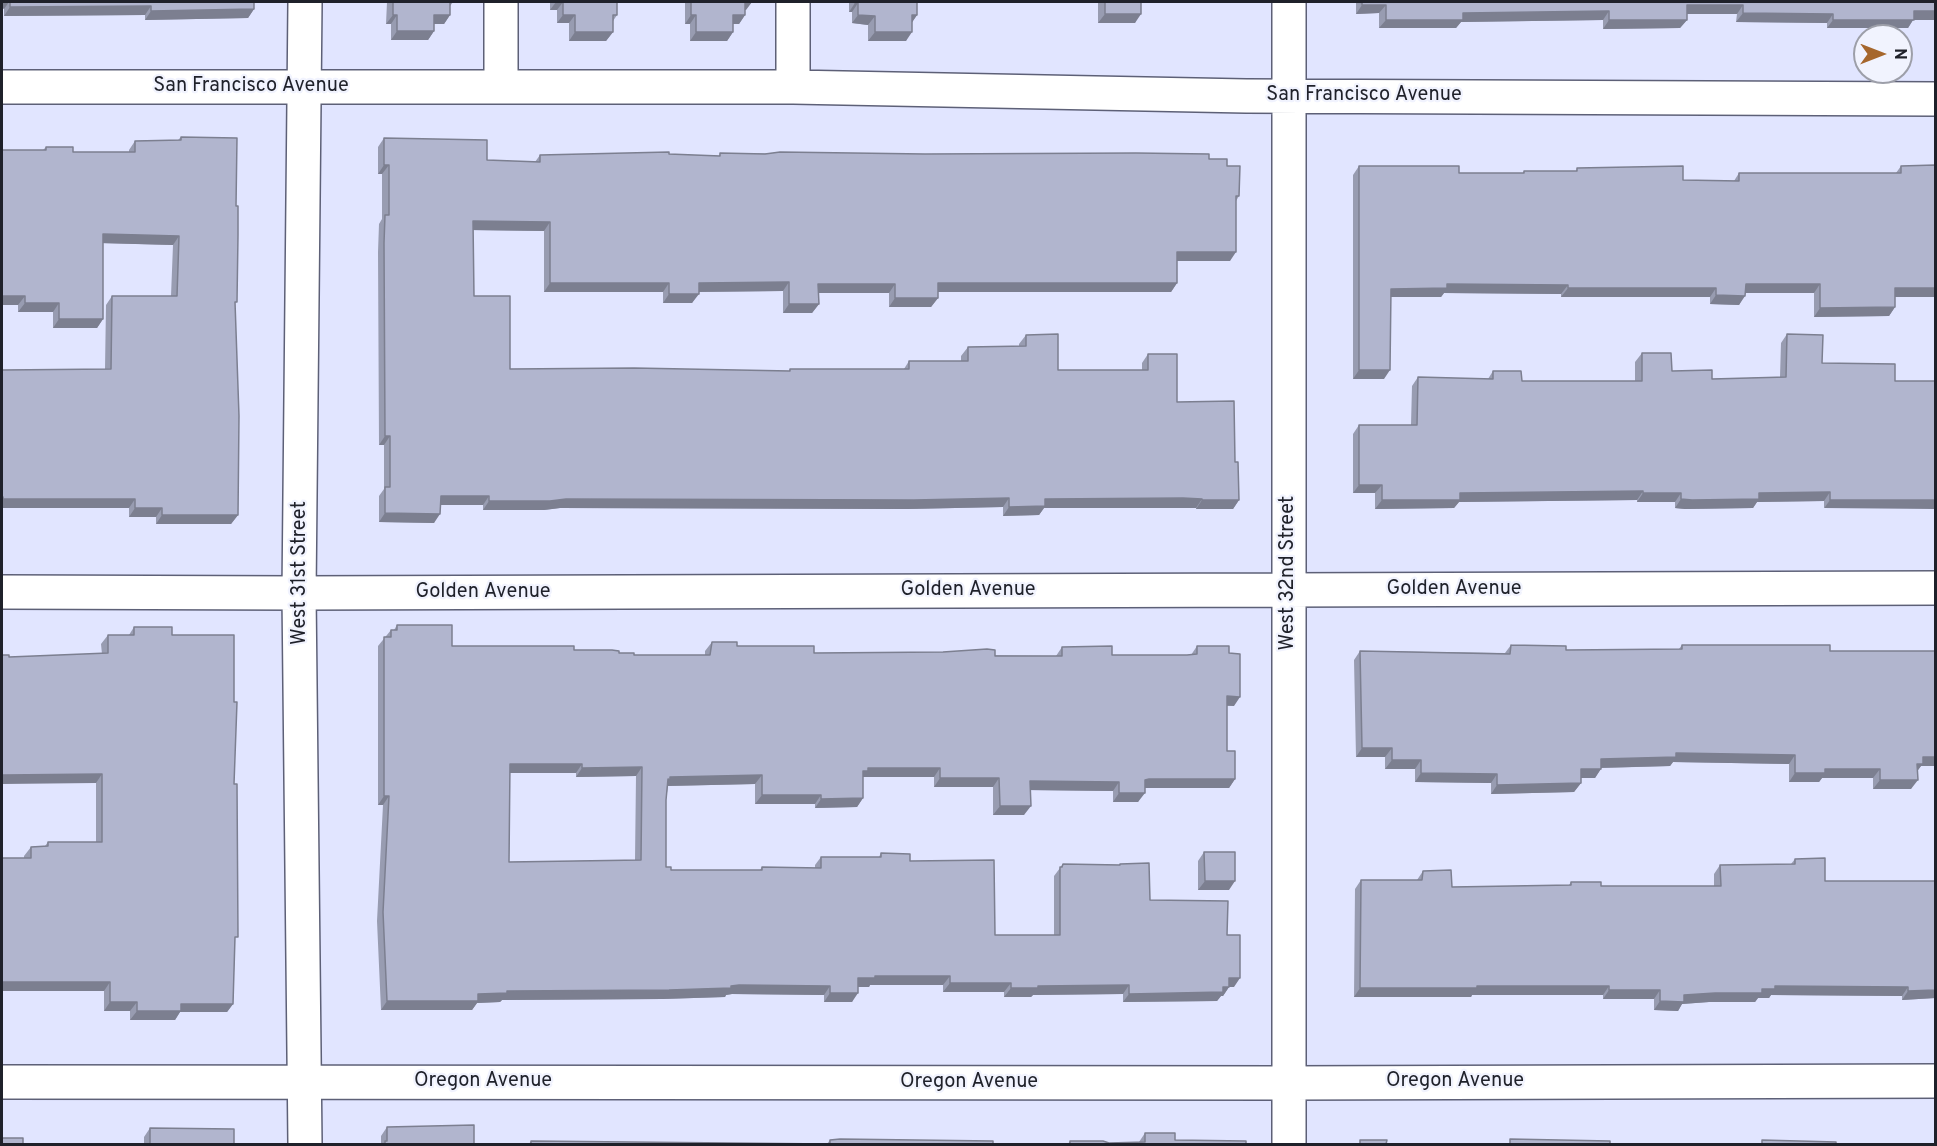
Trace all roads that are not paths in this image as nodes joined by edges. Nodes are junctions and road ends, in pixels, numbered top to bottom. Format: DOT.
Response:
graph roads {
  1 [pos="305,2"];
  2 [pos="501,2"];
  3 [pos="793,2"];
  4 [pos="1289,2"];
  5 [pos="2,87"];
  6 [pos="305,87"];
  7 [pos="501,87"];
  8 [pos="793,87"];
  9 [pos="1290,96"];
  10 [pos="1935,99"];
  11 [pos="1935,588"];
  12 [pos="1288,590"];
  13 [pos="2,592"];
  14 [pos="299,593"];
  15 [pos="1935,1081"];
  16 [pos="2,1082"];
  17 [pos="306,1082"];
  18 [pos="1289,1083"];
  19 [pos="305,1144"];
  20 [pos="1289,1144"];
  1 -- 6 [label="street, West 31st Street"];
  2 -- 7 [label="street"];
  3 -- 8 [label="street"];
  4 -- 9 [label="street, West 32nd Street"];
  5 -- 6 [label="street, San Francisco Avenue"];
  6 -- 7 [label="street, San Francisco Avenue"];
  6 -- 14 [label="street, West 31st Street"];
  7 -- 8 [label="street, San Francisco Avenue"];
  8 -- 9 [label="street, San Francisco Avenue"];
  9 -- 10 [label="street, San Francisco Avenue"];
  9 -- 12 [label="street, West 32nd Street"];
  11 -- 12 [label="street, Golden Avenue"];
  12 -- 14 [label="street, Golden Avenue"];
  12 -- 18 [label="street, West 32nd Street"];
  13 -- 14 [label="street, Golden Avenue"];
  14 -- 17 [label="street, West 31st Street"];
  15 -- 18 [label="street, Oregon Avenue"];
  16 -- 17 [label="street, Oregon Avenue"];
  17 -- 18 [label="street, Oregon Avenue"];
  17 -- 19 [label="street, West 31st Street"];
  18 -- 20 [label="street, West 32nd Street"];
}
